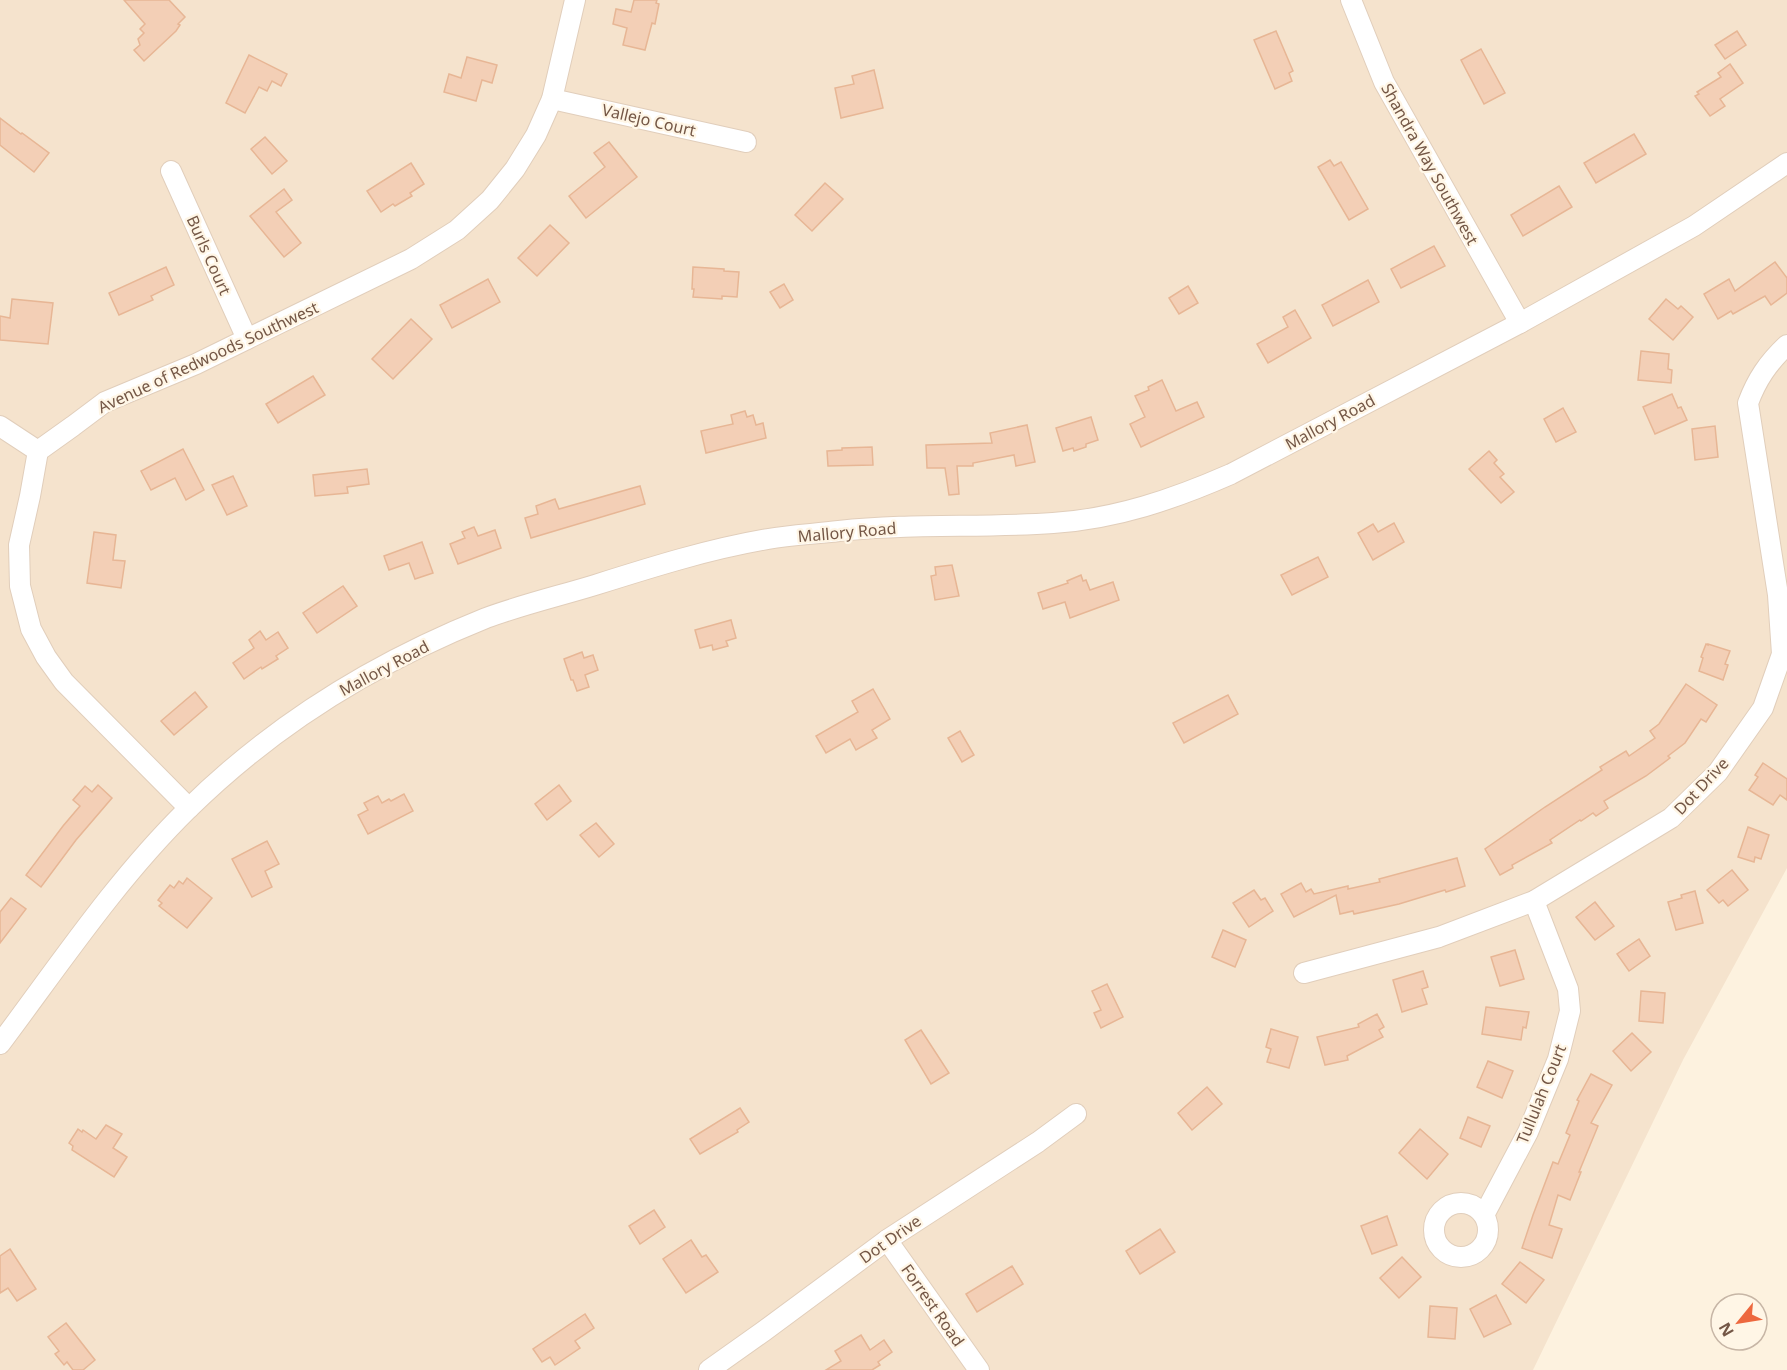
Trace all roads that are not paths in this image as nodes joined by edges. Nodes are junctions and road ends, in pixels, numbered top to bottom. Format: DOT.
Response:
graph roads {
  1 [pos="575,0"];
  2 [pos="1351,0"];
  3 [pos="552,99"];
  4 [pos="746,142"];
  5 [pos="1787,163"];
  6 [pos="171,171"];
  7 [pos="1520,323"];
  8 [pos="247,339"];
  9 [pos="1787,345"];
  10 [pos="0,426"];
  11 [pos="38,451"];
  12 [pos="189,808"];
  13 [pos="1534,901"];
  14 [pos="1304,973"];
  15 [pos="0,1044"];
  16 [pos="1076,1114"];
  17 [pos="1484,1215"];
  18 [pos="887,1240"];
  19 [pos="708,1370"];
  20 [pos="979,1370"];
  1 -- 3 [label="street, Avenue of Redwoods Southwest"];
  2 -- 7 [label="street, Shandra Way Southwest"];
  3 -- 4 [label="street, Vallejo Court"];
  3 -- 8 [label="street, Avenue of Redwoods Southwest"];
  5 -- 7 [label="street, Mallory Road"];
  6 -- 8 [label="street, Burls Court"];
  7 -- 12 [label="street, Mallory Road"];
  8 -- 11 [label="street, Avenue of Redwoods Southwest"];
  9 -- 13 [label="street, Dot Drive"];
  10 -- 11 [label="street"];
  11 -- 12 [label="street"];
  12 -- 15 [label="street, Mallory Road"];
  13 -- 14 [label="street, Dot Drive"];
  13 -- 17 [label="street, Tullulah Court"];
  16 -- 18 [label="street, Dot Drive"];
  18 -- 19 [label="street, Dot Drive"];
  18 -- 20 [label="street, Forrest Road"];
}
